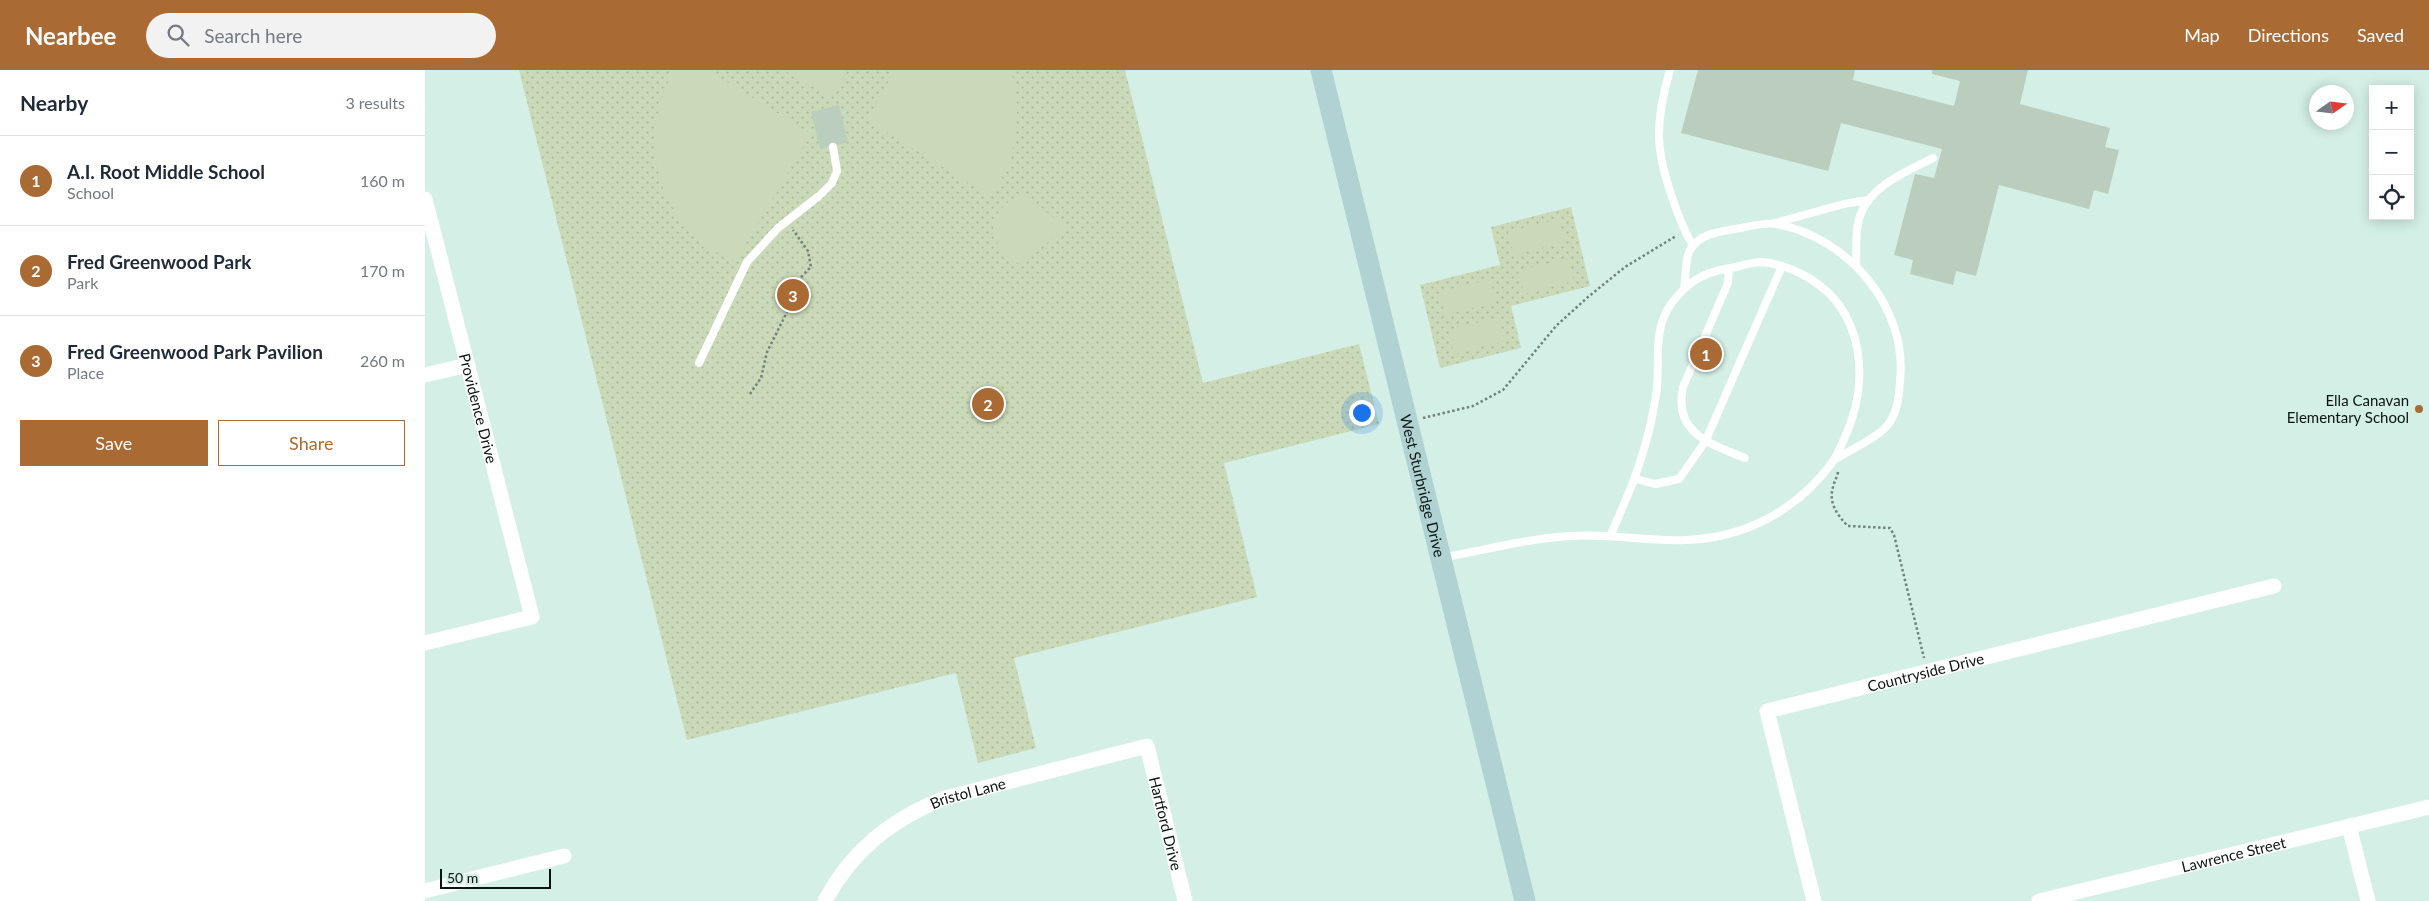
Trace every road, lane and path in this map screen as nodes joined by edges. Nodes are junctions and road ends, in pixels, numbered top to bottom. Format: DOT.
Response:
graph roads {
  1 [pos="1321,70"];
  2 [pos="1670,70"];
  3 [pos="833,147"];
  4 [pos="1933,158"];
  5 [pos="425,199"];
  6 [pos="1867,200"];
  7 [pos="786,221"];
  8 [pos="1774,224"];
  9 [pos="1684,229"];
  10 [pos="1693,246"];
  11 [pos="1781,266"];
  12 [pos="1856,266"];
  13 [pos="1729,268"];
  14 [pos="1684,289"];
  15 [pos="699,363"];
  16 [pos="467,365"];
  17 [pos="425,376"];
  18 [pos="750,394"];
  19 [pos="1407,421"];
  20 [pos="1705,442"];
  21 [pos="1745,458"];
  22 [pos="1837,458"];
  23 [pos="1636,479"];
  24 [pos="1611,534"];
  25 [pos="1440,558"];
  26 [pos="2274,586"];
  27 [pos="425,643"];
  28 [pos="1927,672"];
  29 [pos="1147,746"];
  30 [pos="2429,807"];
  31 [pos="2349,826"];
  32 [pos="564,856"];
  33 [pos="425,890"];
  34 [pos="2094,895"];
  35 [pos="825,901"];
  36 [pos="1185,901"];
  37 [pos="1525,901"];
  38 [pos="1814,901"];
  39 [pos="2039,901"];
  40 [pos="2368,901"];
  1 -- 19 [label="street, West Sturbridge Drive"];
  2 -- 9 [label="lane"];
  3 -- 7 [label="lane"];
  4 -- 6 [label="lane"];
  5 -- 16 [label="street, Providence Drive"];
  6 -- 8 [label="lane"];
  6 -- 12 [label="lane"];
  7 -- 15 [label="lane"];
  7 -- 18 [label="path"];
  8 -- 10 [label="lane"];
  8 -- 12 [label="lane"];
  9 -- 10 [label="lane"];
  9 -- 19 [label="path"];
  10 -- 14 [label="lane"];
  11 -- 13 [label="lane"];
  11 -- 20 [label="lane"];
  11 -- 22 [label="lane"];
  12 -- 22 [label="lane"];
  13 -- 14 [label="lane"];
  13 -- 20 [label="lane"];
  14 -- 23 [label="lane"];
  16 -- 17 [label="street"];
  16 -- 27 [label="street, Providence Drive"];
  19 -- 25 [label="street, West Sturbridge Drive"];
  20 -- 21 [label="lane"];
  20 -- 23 [label="lane"];
  22 -- 24 [label="lane"];
  22 -- 28 [label="path"];
  23 -- 24 [label="lane"];
  24 -- 25 [label="lane"];
  25 -- 37 [label="street, West Sturbridge Drive"];
  26 -- 28 [label="street, Countryside Drive"];
  28 -- 38 [label="street, Countryside Drive"];
  29 -- 35 [label="street, Bristol Lane"];
  29 -- 36 [label="street, Hartford Drive"];
  30 -- 31 [label="street, Lawrence Street"];
  31 -- 34 [label="street, Lawrence Street"];
  31 -- 40 [label="street"];
  32 -- 33 [label="street"];
  34 -- 39 [label="street, Lawrence Street"];
}
